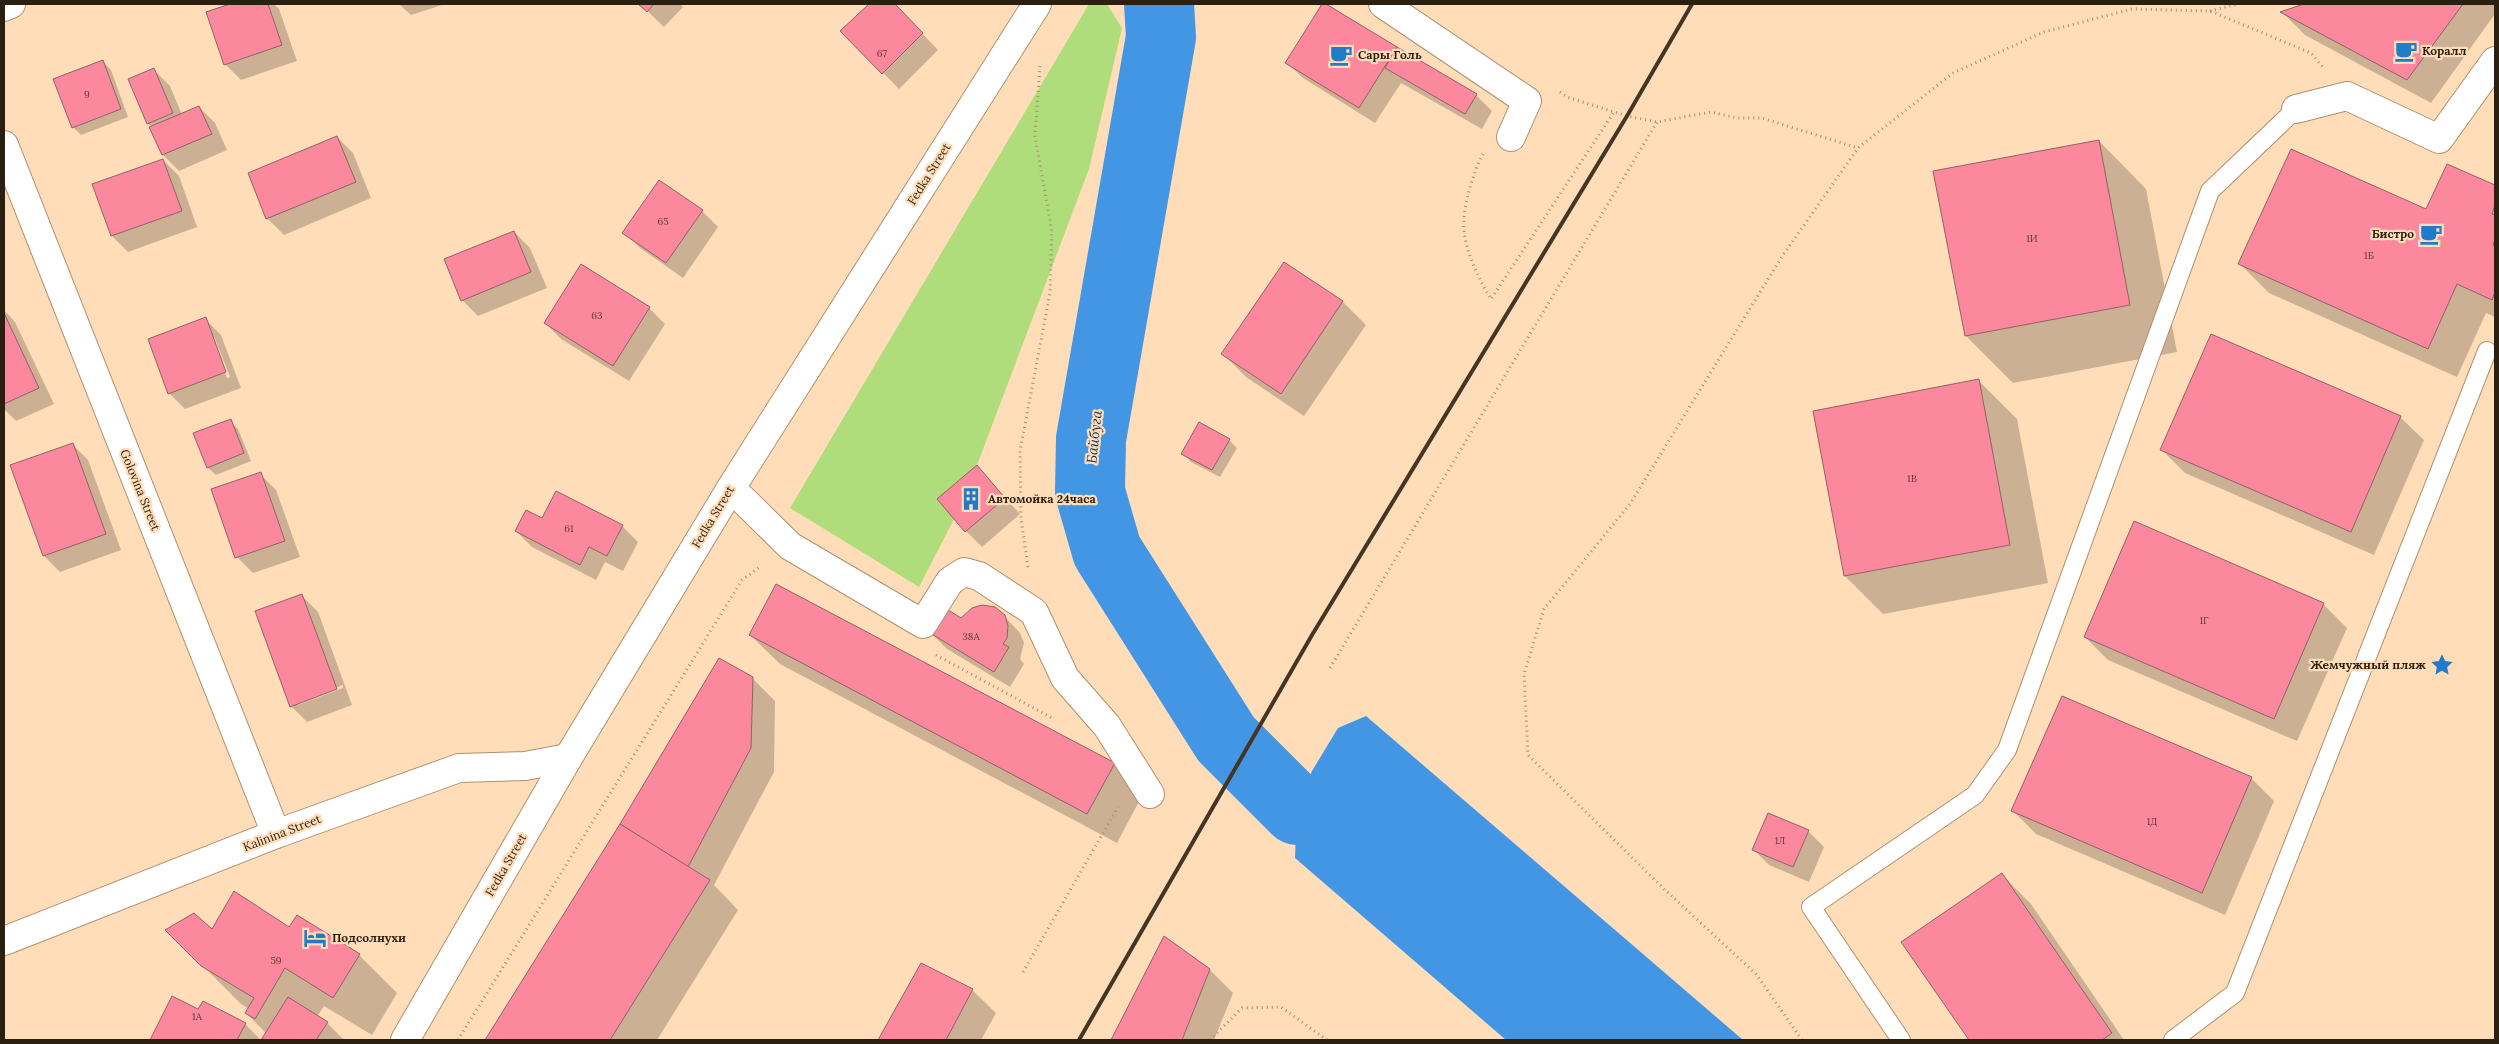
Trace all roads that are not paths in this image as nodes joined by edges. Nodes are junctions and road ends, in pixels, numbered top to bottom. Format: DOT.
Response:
graph roads {
  1 [pos="11,4"];
  2 [pos="1036,4"];
  3 [pos="1383,4"];
  4 [pos="4,7"];
  5 [pos="2495,61"];
  6 [pos="2296,109"];
  7 [pos="1511,136"];
  8 [pos="4,145"];
  9 [pos="2487,351"];
  10 [pos="731,488"];
  11 [pos="568,758"];
  12 [pos="1143,784"];
  13 [pos="276,834"];
  14 [pos="4,941"];
  15 [pos="406,1040"];
  16 [pos="1901,1040"];
  17 [pos="2173,1040"];
  1 -- 4 [label="street"];
  2 -- 10 [label="street, Fedka Street"];
  3 -- 7 [label="street"];
  5 -- 6 [label="street"];
  6 -- 16 [label="lane"];
  8 -- 13 [label="street, Golovina Street"];
  9 -- 17 [label="lane"];
  10 -- 11 [label="street, Fedka Street"];
  10 -- 12 [label="street"];
  11 -- 13 [label="street, Kalinina Street"];
  11 -- 15 [label="street, Fedka Street"];
  13 -- 14 [label="street, Kalinina Street"];
}
